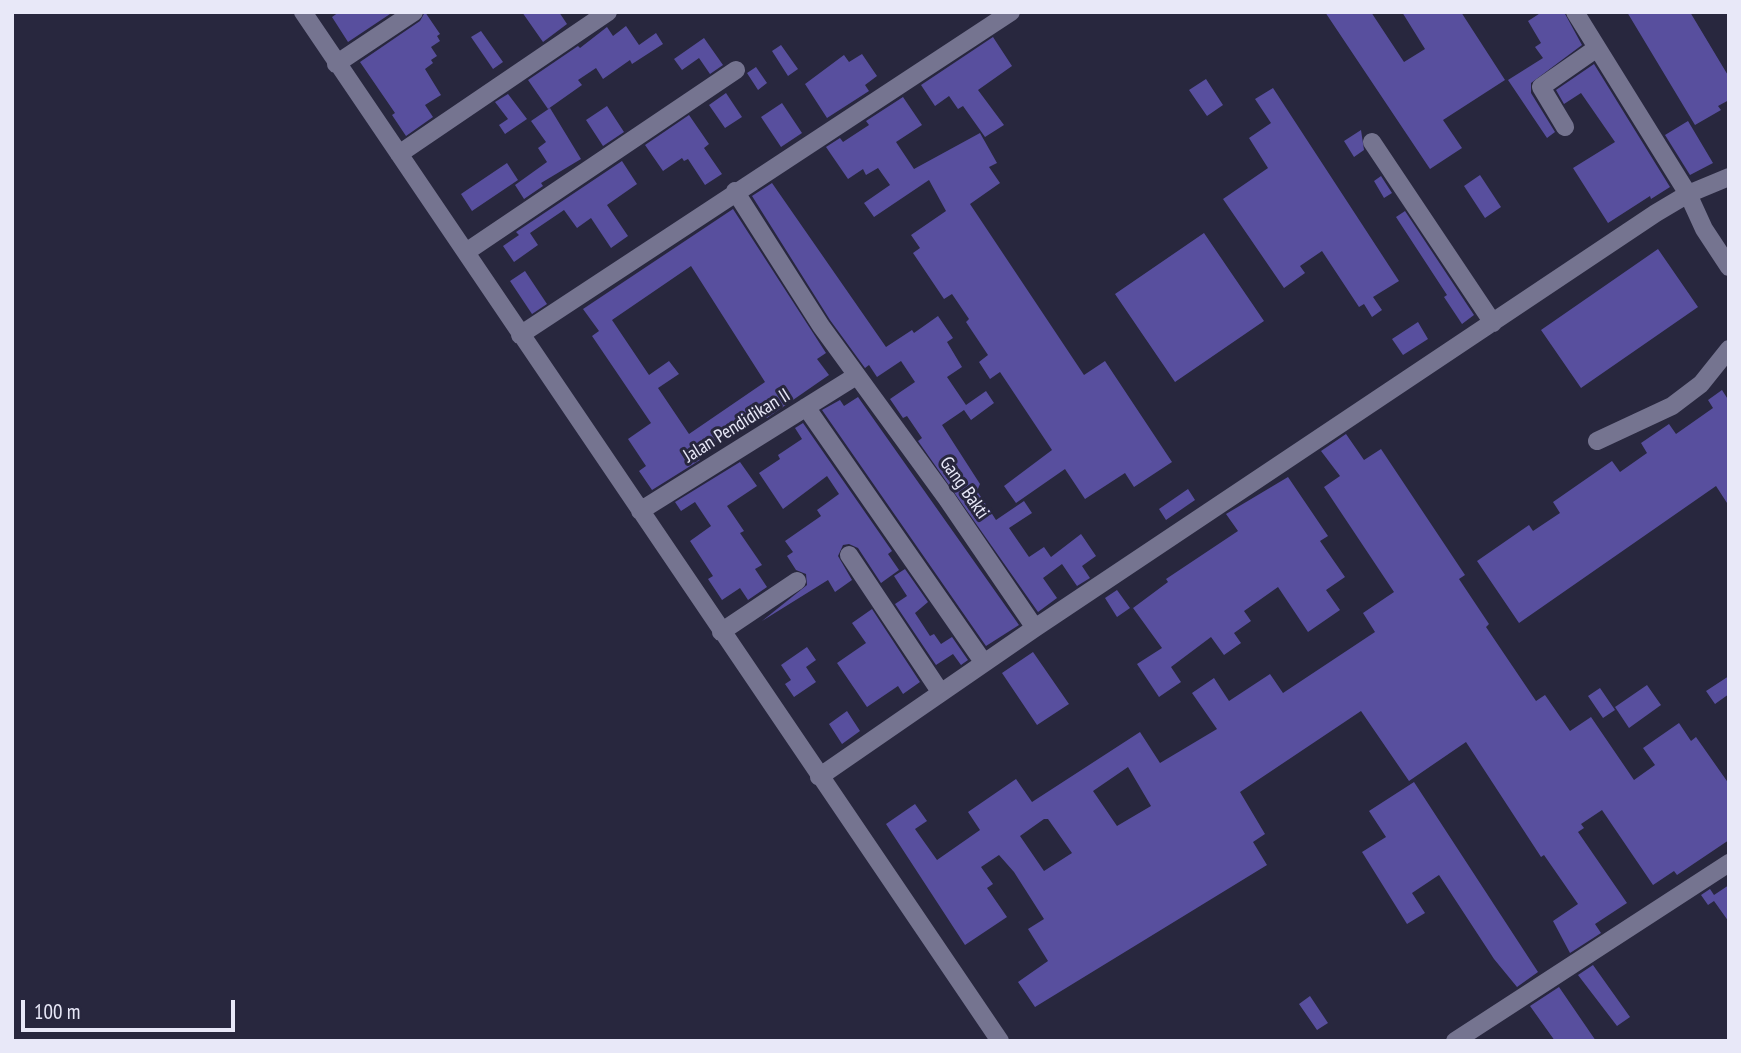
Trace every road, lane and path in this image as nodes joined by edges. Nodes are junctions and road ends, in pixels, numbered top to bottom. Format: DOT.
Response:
graph roads {
  1 [pos="303,12"];
  2 [pos="414,12"];
  3 [pos="608,12"];
  4 [pos="1011,12"];
  5 [pos="1575,12"];
  6 [pos="1597,48"];
  7 [pos="337,64"];
  8 [pos="736,71"];
  9 [pos="1565,127"];
  10 [pos="1371,142"];
  11 [pos="399,154"];
  12 [pos="1729,177"];
  13 [pos="735,191"];
  14 [pos="1689,194"];
  15 [pos="466,252"];
  16 [pos="1729,267"];
  17 [pos="1493,323"];
  18 [pos="520,335"];
  19 [pos="1729,349"];
  20 [pos="856,376"];
  21 [pos="806,407"];
  22 [pos="1597,441"];
  23 [pos="640,511"];
  24 [pos="849,555"];
  25 [pos="797,581"];
  26 [pos="1035,628"];
  27 [pos="721,632"];
  28 [pos="984,663"];
  29 [pos="941,692"];
  30 [pos="819,776"];
  31 [pos="1729,863"];
  32 [pos="1000,1041"];
  33 [pos="1455,1041"];
  1 -- 7 [label="street"];
  2 -- 7 [label="street"];
  3 -- 11 [label="street"];
  4 -- 13 [label="street"];
  5 -- 6 [label="street"];
  6 -- 9 [label="street"];
  6 -- 14 [label="street"];
  7 -- 11 [label="street"];
  8 -- 15 [label="street"];
  10 -- 17 [label="street"];
  11 -- 15 [label="street"];
  12 -- 14 [label="street"];
  13 -- 18 [label="street"];
  13 -- 20 [label="street, Gang Bakti"];
  14 -- 16 [label="street"];
  14 -- 17 [label="street"];
  15 -- 18 [label="street"];
  17 -- 26 [label="street"];
  18 -- 23 [label="street"];
  19 -- 22 [label="street"];
  20 -- 21 [label="street, Jalan Pendidikan II"];
  20 -- 26 [label="street, Gang Bakti"];
  21 -- 23 [label="street, Jalan Pendidikan II"];
  21 -- 28 [label="street"];
  23 -- 27 [label="street"];
  24 -- 29 [label="street"];
  25 -- 27 [label="street"];
  26 -- 28 [label="street"];
  27 -- 30 [label="street"];
  28 -- 29 [label="street"];
  29 -- 30 [label="street"];
  30 -- 32 [label="street"];
  31 -- 33 [label="street"];
}
